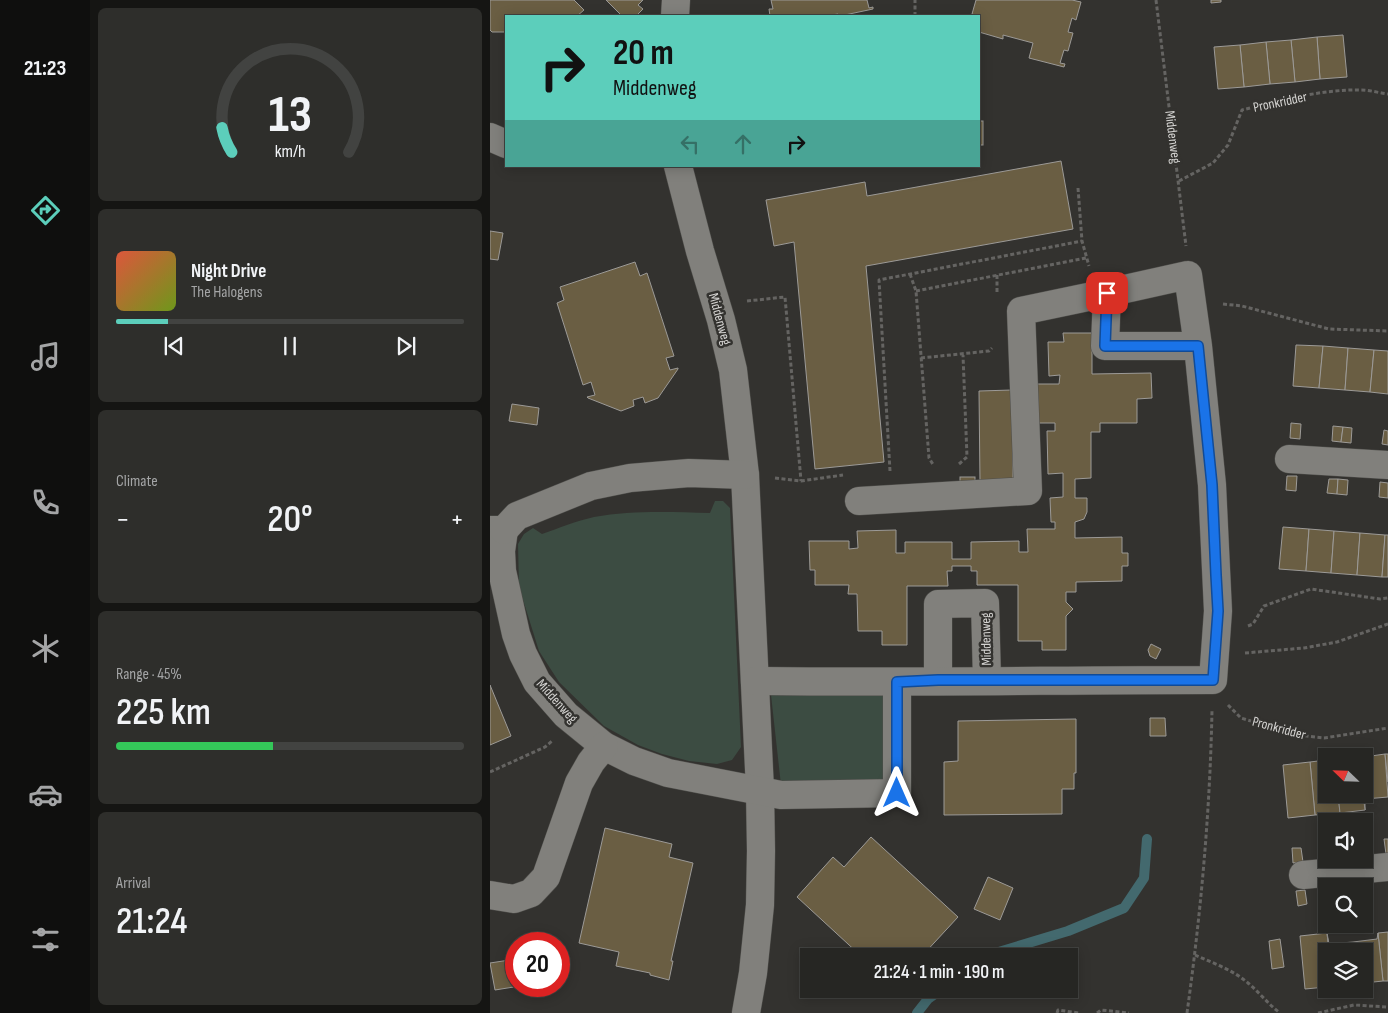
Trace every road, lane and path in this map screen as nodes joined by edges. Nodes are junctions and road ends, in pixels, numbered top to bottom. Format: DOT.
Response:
graph roads {
  1 [pos="676,0"];
  2 [pos="916,0"];
  3 [pos="1156,0"];
  4 [pos="676,15"];
  5 [pos="915,15"];
  6 [pos="1388,94"];
  7 [pos="490,137"];
  8 [pos="505,144"];
  9 [pos="678,167"];
  10 [pos="1179,181"];
  11 [pos="1078,188"];
  12 [pos="1082,241"];
  13 [pos="1086,258"];
  14 [pos="910,274"];
  15 [pos="997,275"];
  16 [pos="1188,275"];
  17 [pos="916,291"];
  18 [pos="1101,294"];
  19 [pos="997,295"];
  20 [pos="1192,302"];
  21 [pos="716,303"];
  22 [pos="1388,331"];
  23 [pos="997,344"];
  24 [pos="1198,346"];
  25 [pos="963,355"];
  26 [pos="922,358"];
  27 [pos="1289,459"];
  28 [pos="1388,466"];
  29 [pos="935,468"];
  30 [pos="954,468"];
  31 [pos="745,474"];
  32 [pos="801,481"];
  33 [pos="892,499"];
  34 [pos="859,501"];
  35 [pos="497,530"];
  36 [pos="1388,598"];
  37 [pos="1388,624"];
  38 [pos="1214,663"];
  39 [pos="938,680"];
  40 [pos="987,680"];
  41 [pos="755,681"];
  42 [pos="897,682"];
  43 [pos="574,722"];
  44 [pos="1388,728"];
  45 [pos="604,746"];
  46 [pos="490,772"];
  47 [pos="760,790"];
  48 [pos="1388,867"];
  49 [pos="1303,875"];
  50 [pos="490,895"];
  51 [pos="1194,955"];
  52 [pos="1388,1007"];
  53 [pos="746,1013"];
  54 [pos="1057,1013"];
  55 [pos="1079,1013"];
  56 [pos="1097,1013"];
  57 [pos="1130,1013"];
  58 [pos="1187,1013"];
  59 [pos="1280,1013"];
  60 [pos="1318,1013"];
  1 -- 4 [label="street"];
  2 -- 5 [label="path"];
  3 -- 10 [label="path, Middenweg"];
  6 -- 10 [label="path, Pronkridder"];
  7 -- 8 [label="street"];
  9 -- 21 [label="street, Middenweg"];
  10 -- 16 [label="path, Middenweg"];
  11 -- 12 [label="path"];
  12 -- 13 [label="path"];
  12 -- 14 [label="path"];
  13 -- 15 [label="path"];
  13 -- 18 [label="path"];
  14 -- 17 [label="path"];
  14 -- 33 [label="path"];
  15 -- 17 [label="path"];
  15 -- 19 [label="path"];
  16 -- 18 [label="street"];
  16 -- 20 [label="street"];
  17 -- 26 [label="path"];
  18 -- 24 [label="street"];
  18 -- 33 [label="street"];
  20 -- 22 [label="path"];
  20 -- 24 [label="street"];
  21 -- 31 [label="street, Middenweg"];
  21 -- 32 [label="path"];
  23 -- 25 [label="path"];
  24 -- 38 [label="street"];
  25 -- 26 [label="path"];
  25 -- 30 [label="path"];
  26 -- 29 [label="path"];
  27 -- 28 [label="street"];
  31 -- 32 [label="path"];
  31 -- 35 [label="street, Middenweg"];
  31 -- 41 [label="street, Middenweg"];
  32 -- 34 [label="path"];
  33 -- 34 [label="street"];
  35 -- 43 [label="street, Middenweg"];
  36 -- 38 [label="path"];
  37 -- 38 [label="path"];
  38 -- 40 [label="street, Middenweg"];
  38 -- 44 [label="path, Pronkridder"];
  38 -- 51 [label="path"];
  39 -- 40 [label="street, Middenweg"];
  39 -- 40 [label="street, Middenweg"];
  39 -- 42 [label="street, Middenweg"];
  41 -- 42 [label="street, Middenweg"];
  41 -- 47 [label="street, Middenweg"];
  42 -- 47 [label="street"];
  43 -- 45 [label="street, Middenweg"];
  43 -- 46 [label="path"];
  45 -- 47 [label="street, Middenweg"];
  45 -- 50 [label="street"];
  47 -- 53 [label="street, Middenweg"];
  48 -- 49 [label="street"];
  51 -- 58 [label="path"];
  51 -- 59 [label="path"];
  52 -- 60 [label="path"];
  54 -- 55 [label="path"];
  56 -- 57 [label="path"];
}
